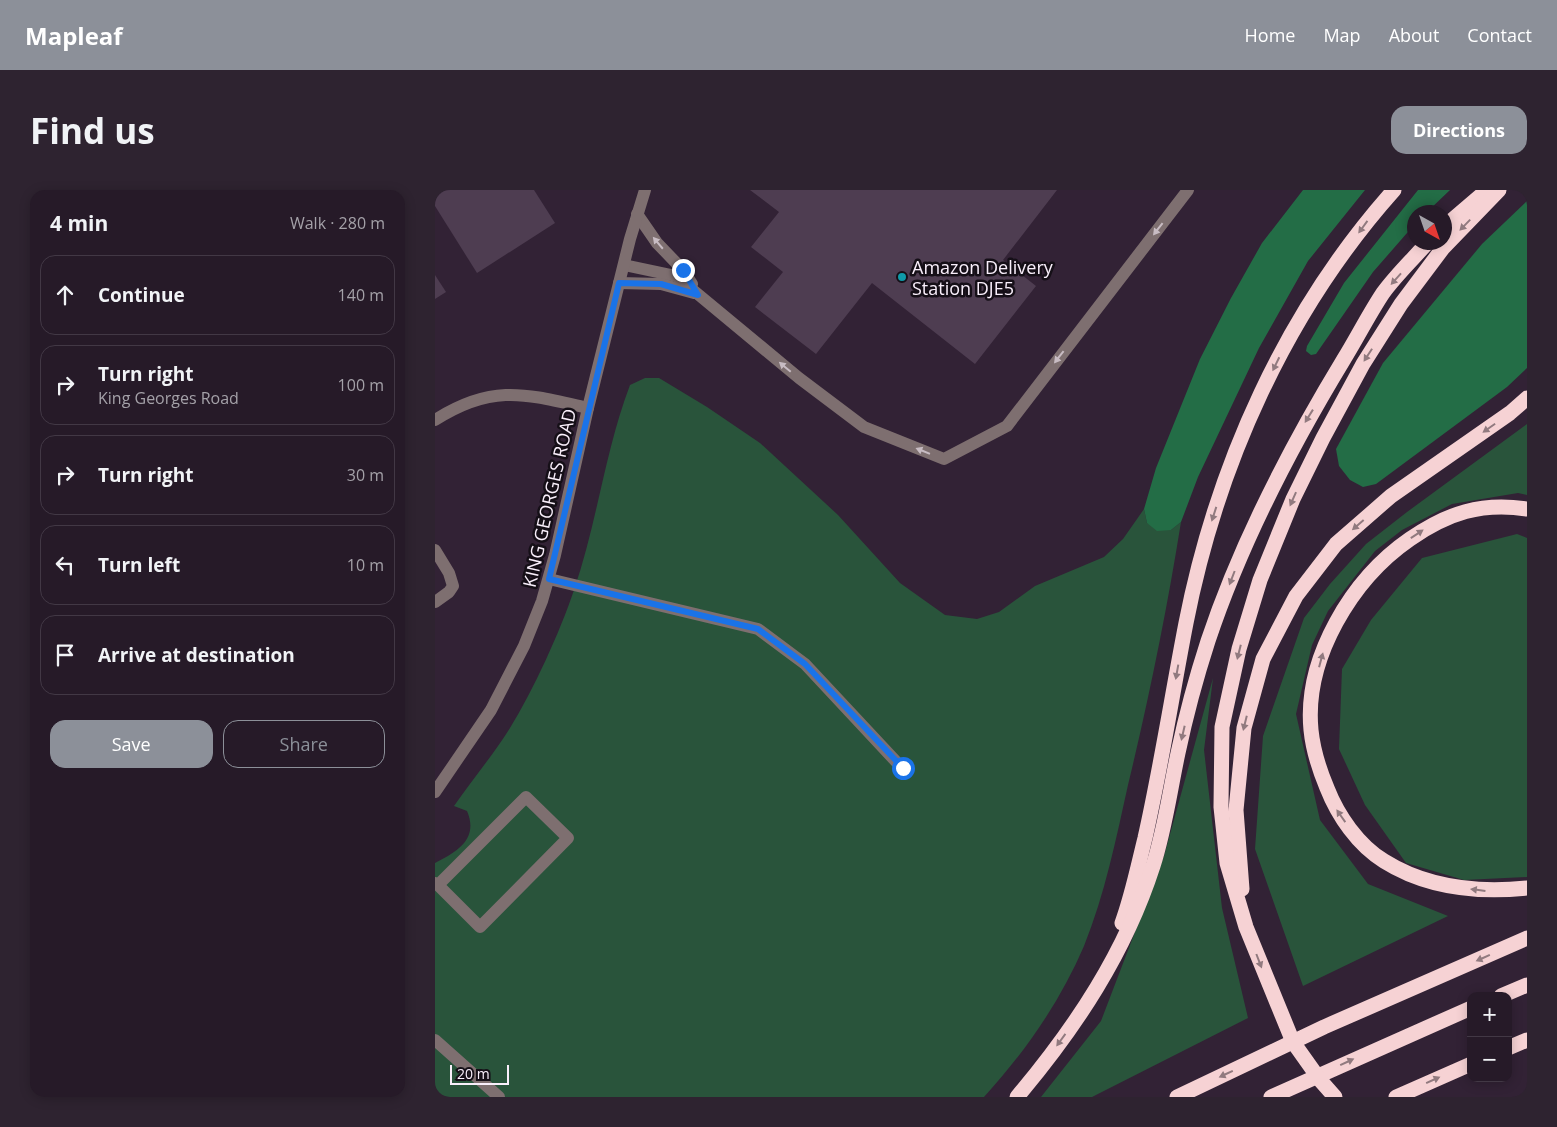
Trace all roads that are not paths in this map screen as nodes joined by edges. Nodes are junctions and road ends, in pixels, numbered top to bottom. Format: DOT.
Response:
graph roads {
  1 [pos="645,190"];
  2 [pos="1188,190"];
  3 [pos="1394,190"];
  4 [pos="1487,190"];
  5 [pos="1499,190"];
  6 [pos="637,214"];
  7 [pos="1452,221"];
  8 [pos="1421,250"];
  9 [pos="623,265"];
  10 [pos="619,283"];
  11 [pos="698,295"];
  12 [pos="1527,398"];
  13 [pos="588,408"];
  14 [pos="435,420"];
  15 [pos="1527,509"];
  16 [pos="435,550"];
  17 [pos="549,579"];
  18 [pos="435,602"];
  19 [pos="903,768"];
  20 [pos="435,792"];
  21 [pos="436,884"];
  22 [pos="1527,888"];
  23 [pos="1246,926"];
  24 [pos="1527,938"];
  25 [pos="1527,985"];
  26 [pos="1510,992"];
  27 [pos="1090,1000"];
  28 [pos="1467,1010"];
  29 [pos="435,1040"];
  30 [pos="1527,1040"];
  31 [pos="1512,1046"];
  32 [pos="1467,1066"];
  33 [pos="499,1097"];
  34 [pos="1017,1097"];
  35 [pos="1177,1097"];
  36 [pos="1271,1097"];
  37 [pos="1335,1097"];
  38 [pos="1396,1097"];
  1 -- 6 [label="street, KING GEORGES ROAD"];
  2 -- 11 [label="street, one-way"];
  3 -- 27 [label="highway, one-way"];
  4 -- 7 [label="highway"];
  5 -- 23 [label="highway, one-way"];
  6 -- 9 [label="street, KING GEORGES ROAD"];
  11 -- 6 [label="street, one-way"];
  8 -- 27 [label="highway, one-way"];
  9 -- 10 [label="street, KING GEORGES ROAD"];
  9 -- 11 [label="street"];
  10 -- 11 [label="street"];
  10 -- 13 [label="street, KING GEORGES ROAD"];
  12 -- 23 [label="highway, one-way"];
  13 -- 14 [label="street"];
  13 -- 17 [label="street, KING GEORGES ROAD"];
  22 -- 15 [label="highway, one-way"];
  16 -- 18 [label="street"];
  17 -- 19 [label="street"];
  17 -- 20 [label="street, KING GEORGES ROAD"];
  21 -- 21 [label="street"];
  23 -- 37 [label="highway, one-way"];
  24 -- 35 [label="highway, one-way"];
  25 -- 26 [label="highway"];
  27 -- 34 [label="highway, one-way"];
  36 -- 28 [label="highway, one-way"];
  29 -- 33 [label="street"];
  30 -- 31 [label="highway"];
  38 -- 32 [label="highway, one-way"];
}
